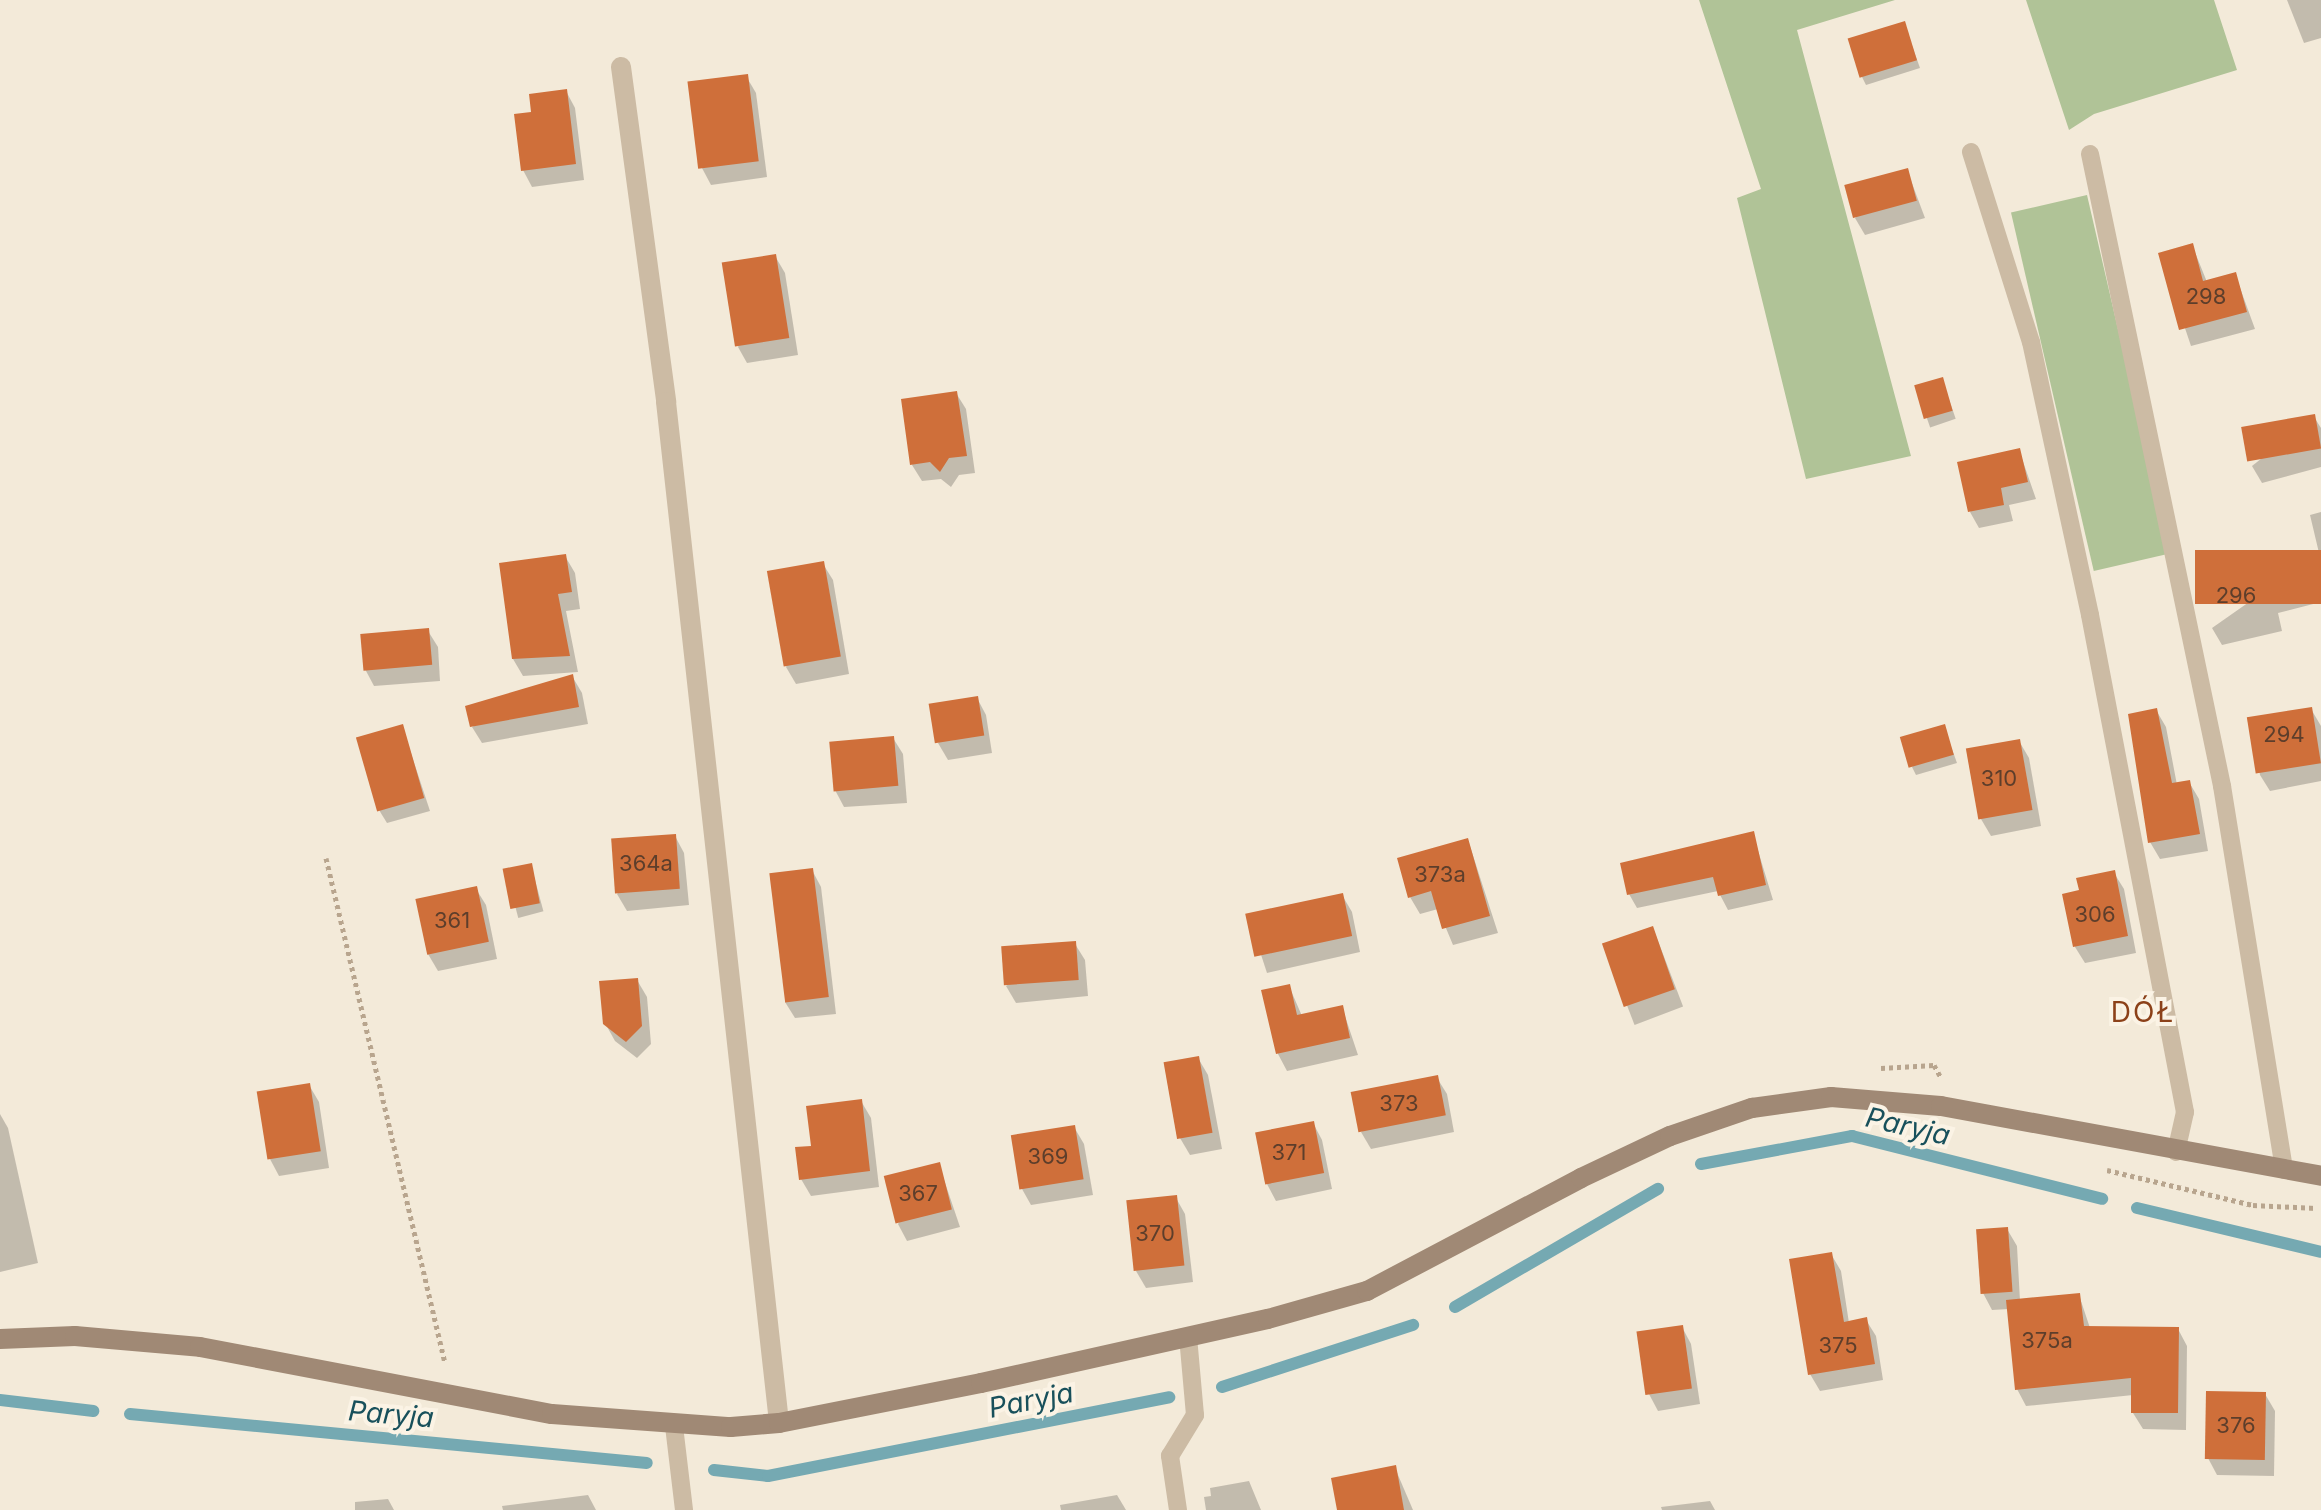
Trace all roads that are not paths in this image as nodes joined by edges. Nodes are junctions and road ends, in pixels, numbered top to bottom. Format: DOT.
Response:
graph roads {
  1 [pos="621,67"];
  2 [pos="1971,152"];
  3 [pos="2090,154"];
  4 [pos="2176,1152"];
  5 [pos="2284,1170"];
  6 [pos="2321,1176"];
  7 [pos="1188,1337"];
  8 [pos="0,1339"];
  9 [pos="779,1423"];
  10 [pos="674,1426"];
  11 [pos="684,1510"];
  12 [pos="1178,1510"];
  1 -- 9 [label="street"];
  2 -- 4 [label="lane"];
  3 -- 5 [label="lane"];
  4 -- 5 [label="street"];
  4 -- 7 [label="street"];
  5 -- 6 [label="street"];
  7 -- 9 [label="street"];
  7 -- 12 [label="lane"];
  8 -- 10 [label="street"];
  9 -- 10 [label="street"];
  10 -- 11 [label="lane"];
}
